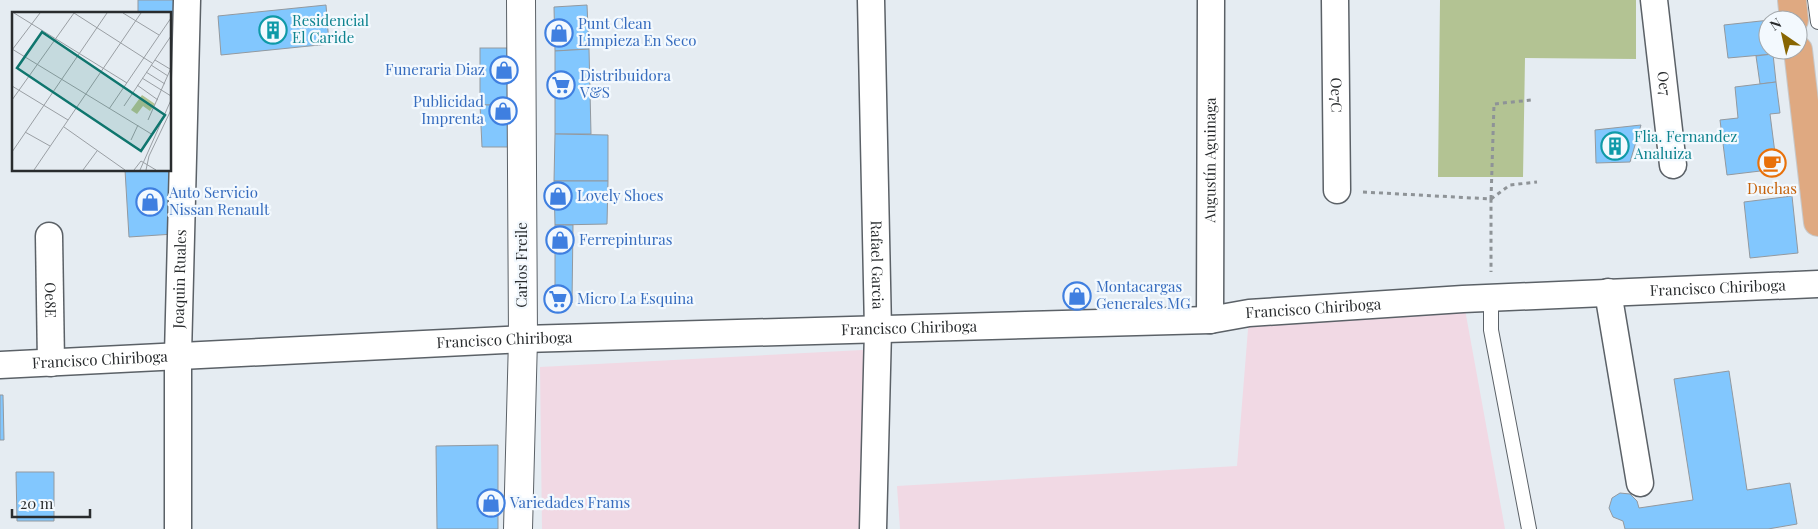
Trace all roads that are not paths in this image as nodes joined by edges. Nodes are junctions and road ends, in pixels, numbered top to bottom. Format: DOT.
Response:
graph roads {
  1 [pos="188,0"];
  2 [pos="521,0"];
  3 [pos="871,0"];
  4 [pos="1211,0"];
  5 [pos="1335,0"];
  6 [pos="1654,0"];
  7 [pos="1815,0"];
  8 [pos="1818,22"];
  9 [pos="1799,60"];
  10 [pos="1673,165"];
  11 [pos="1337,190"];
  12 [pos="1818,222"];
  13 [pos="50,236"];
  14 [pos="1818,284"];
  15 [pos="1608,292"];
  16 [pos="1492,298"];
  17 [pos="1210,320"];
  18 [pos="878,330"];
  19 [pos="523,339"];
  20 [pos="178,355"];
  21 [pos="51,363"];
  22 [pos="0,365"];
  23 [pos="1640,482"];
  24 [pos="178,529"];
  25 [pos="518,529"];
  26 [pos="873,529"];
  27 [pos="1530,529"];
  1 -- 20 [label="street, Joaquin Ruales"];
  2 -- 19 [label="street, Carlos Freile"];
  3 -- 18 [label="street, Rafael Garcia"];
  4 -- 17 [label="street, Augustín Aguinaga"];
  5 -- 11 [label="street, Oe7C"];
  6 -- 10 [label="street, Oe7"];
  7 -- 8 [label="lane"];
  9 -- 12 [label="main road"];
  13 -- 21 [label="street, Oe8E"];
  14 -- 15 [label="street, Francisco Chiriboga"];
  15 -- 16 [label="street, Francisco Chiriboga"];
  15 -- 23 [label="street"];
  16 -- 17 [label="street, Francisco Chiriboga"];
  16 -- 27 [label="lane"];
  17 -- 18 [label="street, Francisco Chiriboga"];
  18 -- 19 [label="street, Francisco Chiriboga"];
  18 -- 26 [label="street, Rafael Garcia"];
  19 -- 20 [label="street, Francisco Chiriboga"];
  19 -- 25 [label="street, Carlos Freile"];
  20 -- 21 [label="street, Francisco Chiriboga"];
  20 -- 24 [label="street, Joaquin Ruales"];
  21 -- 22 [label="street, Francisco Chiriboga"];
}
